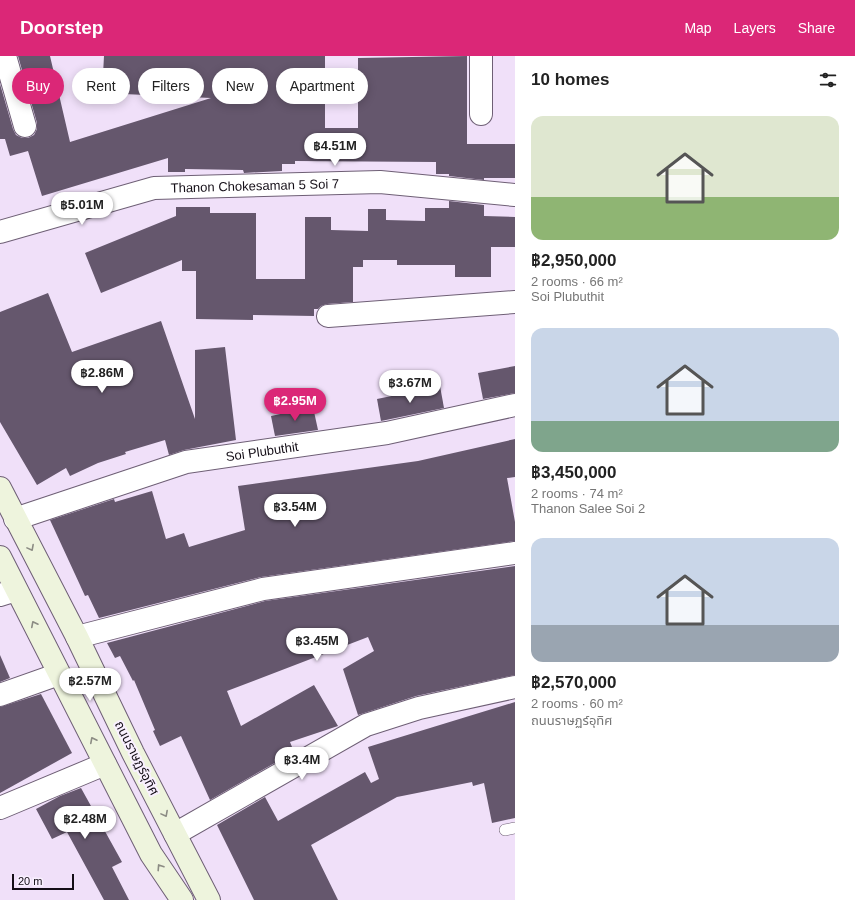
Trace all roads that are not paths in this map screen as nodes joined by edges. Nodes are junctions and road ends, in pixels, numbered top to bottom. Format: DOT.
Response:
graph roads {
  1 [pos="5,56"];
  2 [pos="481,56"];
  3 [pos="481,114"];
  4 [pos="25,126"];
  5 [pos="515,195"];
  6 [pos="0,232"];
  7 [pos="515,302"];
  8 [pos="328,316"];
  9 [pos="515,405"];
  10 [pos="0,488"];
  11 [pos="15,519"];
  12 [pos="515,553"];
  13 [pos="0,557"];
  14 [pos="8,592"];
  15 [pos="77,637"];
  16 [pos="59,674"];
  17 [pos="515,687"];
  18 [pos="0,695"];
  19 [pos="105,764"];
  20 [pos="0,808"];
  21 [pos="175,834"];
  22 [pos="182,900"];
  23 [pos="208,900"];
  1 -- 4 [label="street"];
  2 -- 3 [label="street"];
  5 -- 6 [label="street, Thanon Chokesaman 5 Soi 7"];
  7 -- 8 [label="street"];
  9 -- 11 [label="street, Soi Plubuthit"];
  10 -- 11 [label="street, ถนนราษฏร์อุทิศ"];
  11 -- 15 [label="street, ถนนราษฏร์อุทิศ, one-way"];
  12 -- 15 [label="street"];
  13 -- 14 [label="street"];
  16 -- 14 [label="street, one-way"];
  15 -- 21 [label="street, ถนนราษฏร์อุทิศ, one-way"];
  16 -- 18 [label="street"];
  19 -- 16 [label="street, one-way"];
  17 -- 21 [label="street"];
  19 -- 20 [label="street"];
  22 -- 19 [label="street, one-way"];
  21 -- 23 [label="street, ถนนราษฏร์อุทิศ"];
}
